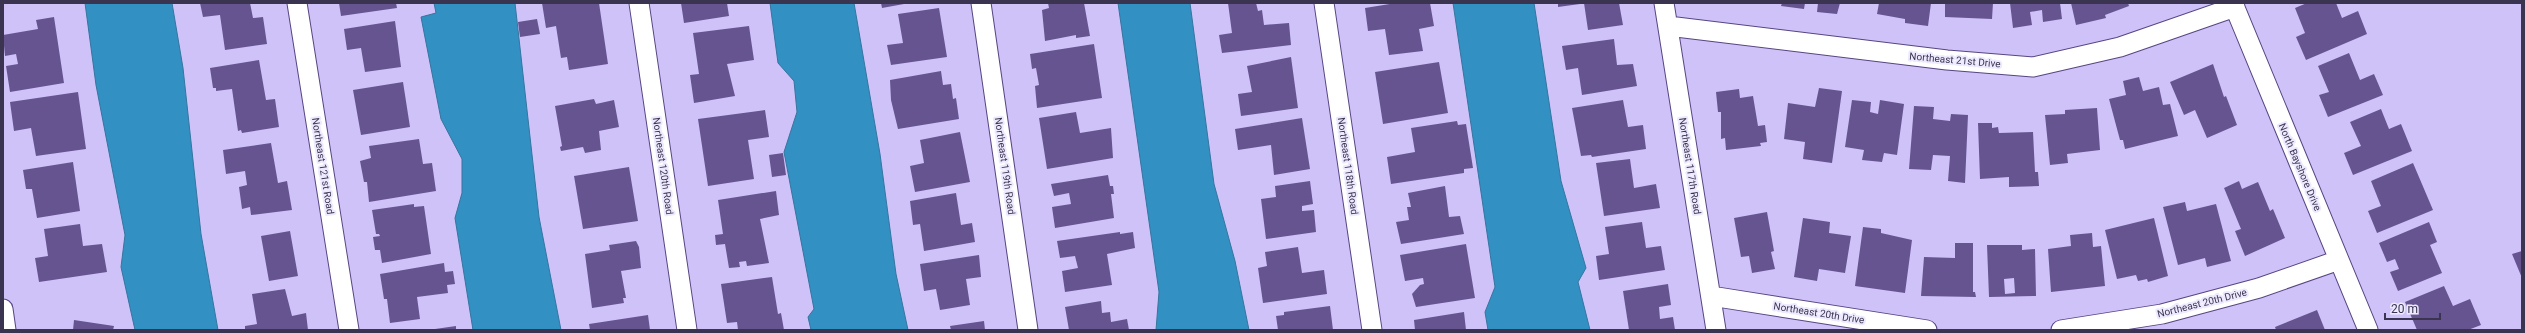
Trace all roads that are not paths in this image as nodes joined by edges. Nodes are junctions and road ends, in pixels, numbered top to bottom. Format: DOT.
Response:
graph roads {
  1 [pos="297,3"];
  2 [pos="639,3"];
  3 [pos="981,3"];
  4 [pos="1324,3"];
  5 [pos="1664,3"];
  6 [pos="2234,5"];
  7 [pos="1668,26"];
  8 [pos="2339,260"];
  9 [pos="1711,296"];
  10 [pos="3,309"];
  11 [pos="6,330"];
  12 [pos="349,330"];
  13 [pos="686,330"];
  14 [pos="1028,330"];
  15 [pos="1372,330"];
  16 [pos="1716,330"];
  17 [pos="1928,330"];
  18 [pos="2061,330"];
  19 [pos="2368,330"];
  1 -- 12 [label="street, Northeast 121st Road"];
  2 -- 13 [label="street, Northeast 120th Road"];
  3 -- 14 [label="street, Northeast 119th Road"];
  4 -- 15 [label="street, Northeast 118th Road"];
  5 -- 7 [label="street, Northeast 117th Road"];
  6 -- 7 [label="street, Northeast 21st Drive"];
  6 -- 8 [label="street, North Bayshore Drive"];
  7 -- 9 [label="street, Northeast 117th Road"];
  8 -- 18 [label="street, Northeast 20th Drive"];
  8 -- 19 [label="street, North Bayshore Drive"];
  9 -- 16 [label="street, Northeast 117th Road"];
  9 -- 17 [label="street, Northeast 20th Drive"];
  10 -- 11 [label="street"];
}
